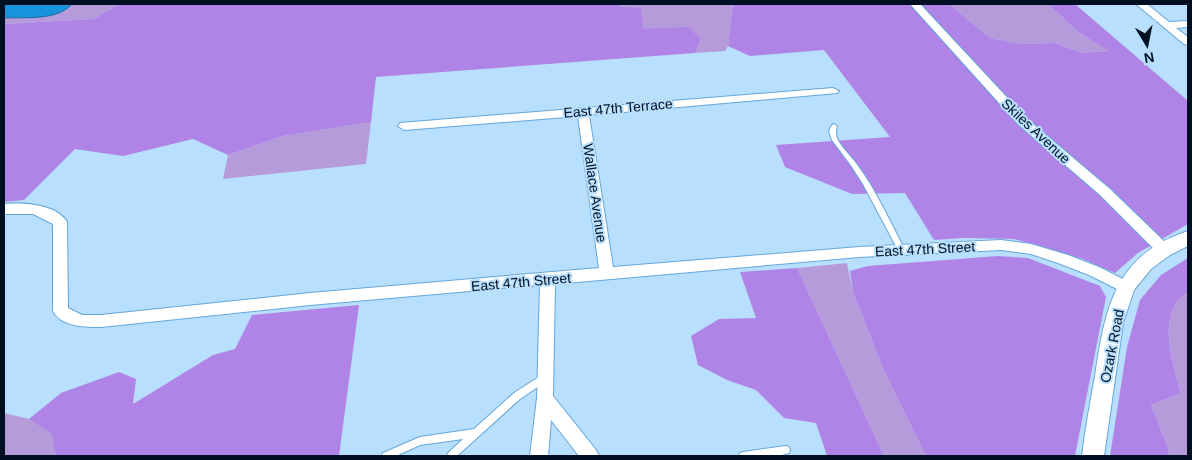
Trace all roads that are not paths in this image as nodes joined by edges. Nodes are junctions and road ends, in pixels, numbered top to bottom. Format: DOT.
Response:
graph roads {
  1 [pos="915,4"];
  2 [pos="1141,4"];
  3 [pos="1188,24"];
  4 [pos="1167,25"];
  5 [pos="1188,42"];
  6 [pos="833,91"];
  7 [pos="582,111"];
  8 [pos="404,126"];
  9 [pos="834,126"];
  10 [pos="4,208"];
  11 [pos="1188,238"];
  12 [pos="901,250"];
  13 [pos="1164,250"];
  14 [pos="607,275"];
  15 [pos="548,280"];
  16 [pos="1126,287"];
  17 [pos="545,376"];
  18 [pos="545,398"];
  19 [pos="475,432"];
  20 [pos="786,450"];
  21 [pos="587,452"];
  22 [pos="386,456"];
  23 [pos="451,456"];
  24 [pos="539,456"];
  25 [pos="742,456"];
  26 [pos="1093,456"];
  1 -- 13 [label="street, Skiles Avenue"];
  2 -- 4 [label="street"];
  3 -- 4 [label="street"];
  4 -- 5 [label="street"];
  6 -- 7 [label="street, East 47th Terrace"];
  7 -- 8 [label="street, East 47th Terrace"];
  7 -- 14 [label="street, Wallace Avenue"];
  9 -- 12 [label="lane"];
  10 -- 15 [label="street, East 47th Street"];
  11 -- 13 [label="street, Ozark Road"];
  12 -- 14 [label="street, East 47th Street"];
  12 -- 16 [label="street, East 47th Street"];
  13 -- 16 [label="street, Ozark Road"];
  14 -- 15 [label="street, East 47th Street"];
  15 -- 17 [label="street"];
  16 -- 26 [label="street, Ozark Road"];
  17 -- 18 [label="street"];
  17 -- 19 [label="lane"];
  18 -- 21 [label="street"];
  18 -- 24 [label="street"];
  19 -- 22 [label="lane"];
  19 -- 23 [label="lane"];
  20 -- 25 [label="lane"];
}
